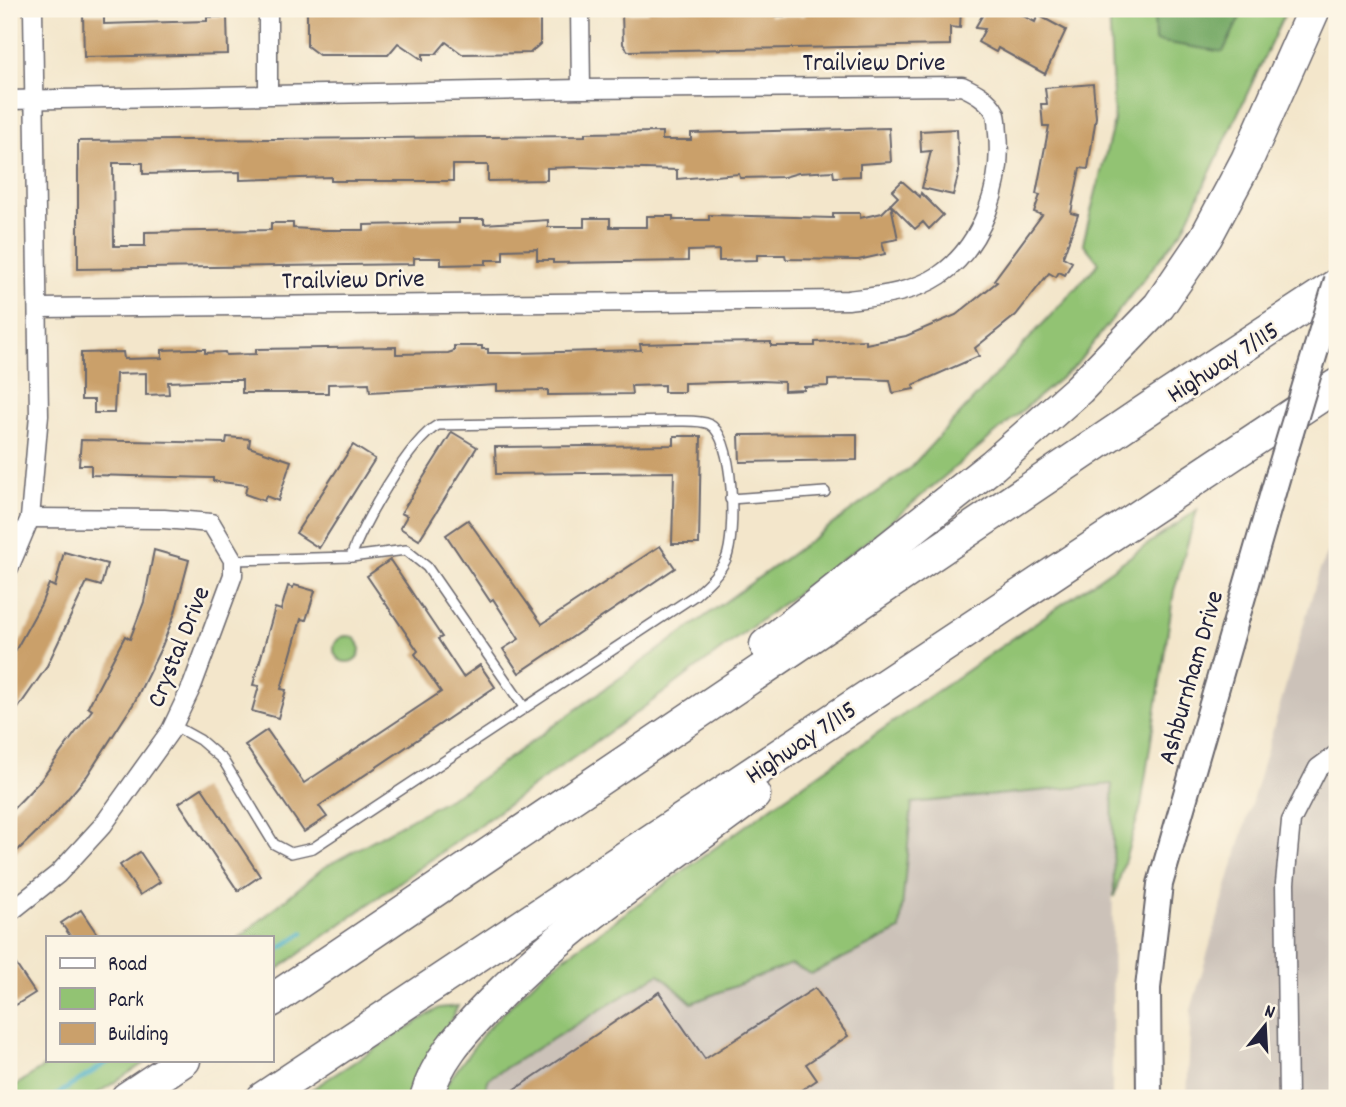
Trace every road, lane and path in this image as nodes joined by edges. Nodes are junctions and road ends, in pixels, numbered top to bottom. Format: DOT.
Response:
graph roads {
  1 [pos="33,9"];
  2 [pos="268,9"];
  3 [pos="580,9"];
  4 [pos="1314,9"];
  5 [pos="581,89"];
  6 [pos="268,94"];
  7 [pos="9,100"];
  8 [pos="35,100"];
  9 [pos="1337,280"];
  10 [pos="1337,285"];
  11 [pos="39,308"];
  12 [pos="1337,385"];
  13 [pos="825,492"];
  14 [pos="730,499"];
  15 [pos="30,518"];
  16 [pos="351,557"];
  17 [pos="233,560"];
  18 [pos="9,568"];
  19 [pos="869,695"];
  20 [pos="524,707"];
  21 [pos="173,725"];
  22 [pos="1337,754"];
  23 [pos="501,847"];
  24 [pos="9,913"];
  25 [pos="273,1000"];
  26 [pos="181,1062"];
  27 [pos="127,1098"];
  28 [pos="263,1098"];
  29 [pos="426,1098"];
  30 [pos="1149,1098"];
  31 [pos="1288,1098"];
  1 -- 8 [label="street"];
  2 -- 6 [label="street"];
  3 -- 5 [label="street"];
  4 -- 23 [label="highway"];
  5 -- 6 [label="street, Trailview Drive"];
  5 -- 11 [label="street, Trailview Drive"];
  6 -- 8 [label="street, Trailview Drive"];
  7 -- 8 [label="street, Trailview Drive"];
  8 -- 11 [label="street"];
  9 -- 30 [label="main road, Ashburnham Drive, bridge"];
  10 -- 23 [label="highway, Highway 7/115"];
  11 -- 15 [label="street"];
  12 -- 19 [label="highway, Highway 7/115"];
  13 -- 14 [label="lane"];
  14 -- 16 [label="lane"];
  14 -- 20 [label="lane"];
  15 -- 17 [label="street, Crystal Drive"];
  15 -- 18 [label="street"];
  16 -- 17 [label="lane"];
  16 -- 20 [label="lane"];
  17 -- 21 [label="street, Crystal Drive"];
  19 -- 28 [label="highway, Highway 7/115"];
  19 -- 29 [label="highway"];
  20 -- 21 [label="lane"];
  21 -- 24 [label="street, Crystal Drive"];
  22 -- 31 [label="street"];
  23 -- 25 [label="highway, Highway 7/115"];
  26 -- 27 [label="highway"];
}
